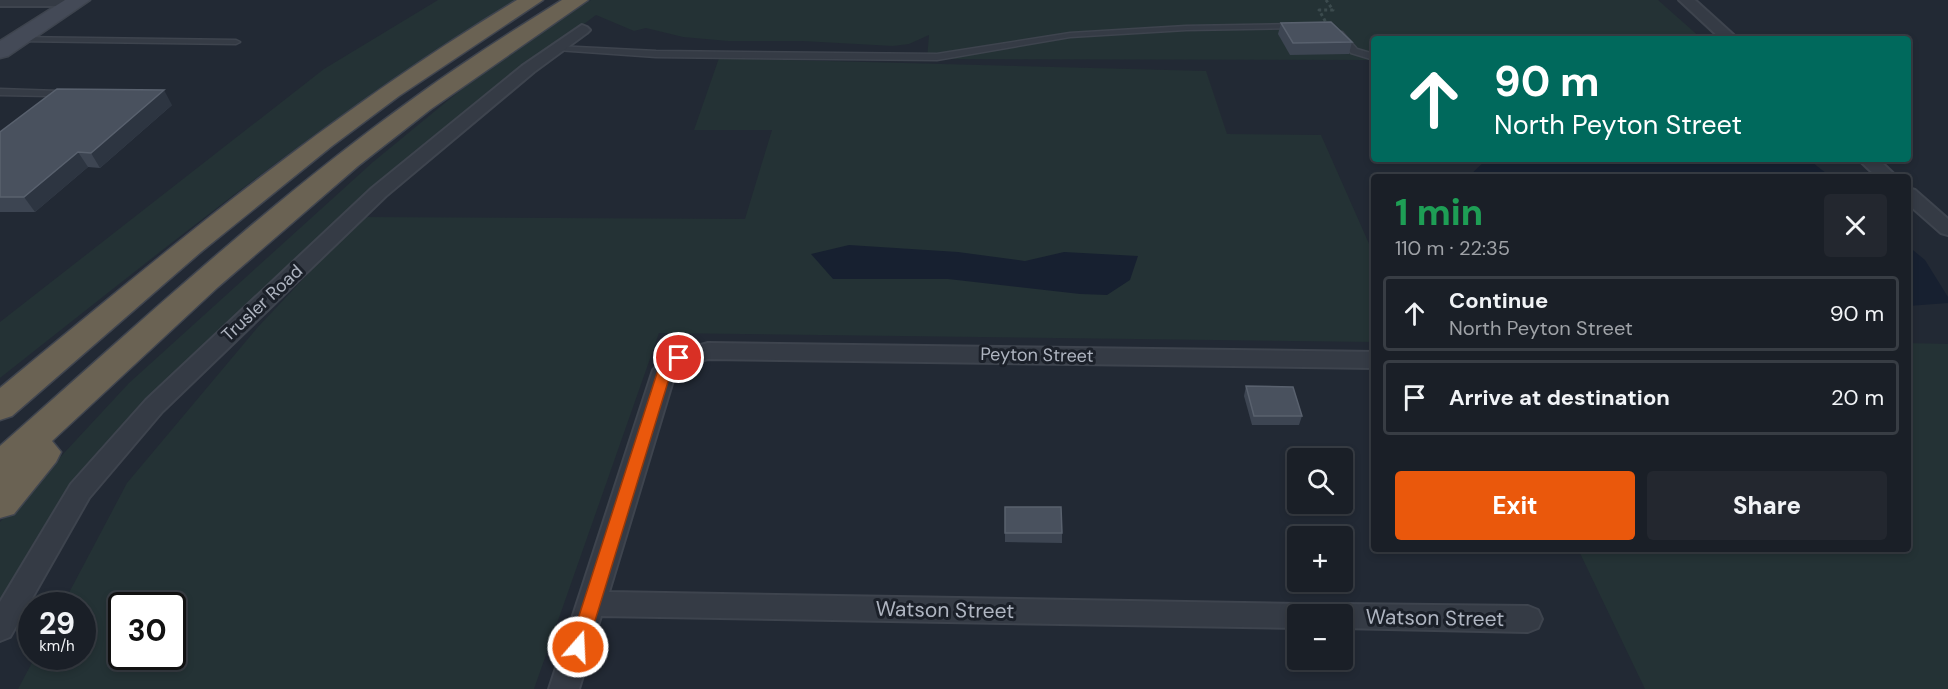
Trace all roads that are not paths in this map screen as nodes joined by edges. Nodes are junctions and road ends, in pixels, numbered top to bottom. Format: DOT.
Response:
graph roads {
  1 [pos="532,0"];
  2 [pos="577,0"];
  3 [pos="1686,0"];
  4 [pos="77,1"];
  5 [pos="0,2"];
  6 [pos="1304,26"];
  7 [pos="1328,26"];
  8 [pos="582,30"];
  9 [pos="1727,36"];
  10 [pos="236,42"];
  11 [pos="9,45"];
  12 [pos="557,48"];
  13 [pos="1371,56"];
  14 [pos="0,92"];
  15 [pos="42,108"];
  16 [pos="1871,162"];
  17 [pos="1885,174"];
  18 [pos="1911,197"];
  19 [pos="1948,229"];
  20 [pos="244,248"];
  21 [pos="183,252"];
  22 [pos="1371,360"];
  23 [pos="0,390"];
  24 [pos="0,407"];
  25 [pos="0,468"];
  26 [pos="0,503"];
  27 [pos="593,604"];
  28 [pos="1287,616"];
  29 [pos="1353,616"];
  30 [pos="1528,620"];
  31 [pos="0,628"];
  32 [pos="564,689"];
  1 -- 21 [label="highway"];
  2 -- 20 [label="highway"];
  3 -- 9 [label="street"];
  4 -- 5 [label="street"];
  4 -- 11 [label="main road"];
  6 -- 12 [label="lane"];
  7 -- 13 [label="lane"];
  8 -- 12 [label="street, Trusler Road"];
  10 -- 11 [label="lane"];
  12 -- 31 [label="street, Trusler Road"];
  14 -- 15 [label="lane"];
  16 -- 17 [label="street"];
  18 -- 19 [label="street"];
  20 -- 25 [label="highway"];
  20 -- 26 [label="highway"];
  21 -- 23 [label="highway"];
  21 -- 24 [label="highway"];
  22 -- 27 [label="street, Peyton Street"];
  27 -- 28 [label="street, Watson Street"];
  27 -- 32 [label="street"];
  29 -- 30 [label="street, Watson Street"];
}
